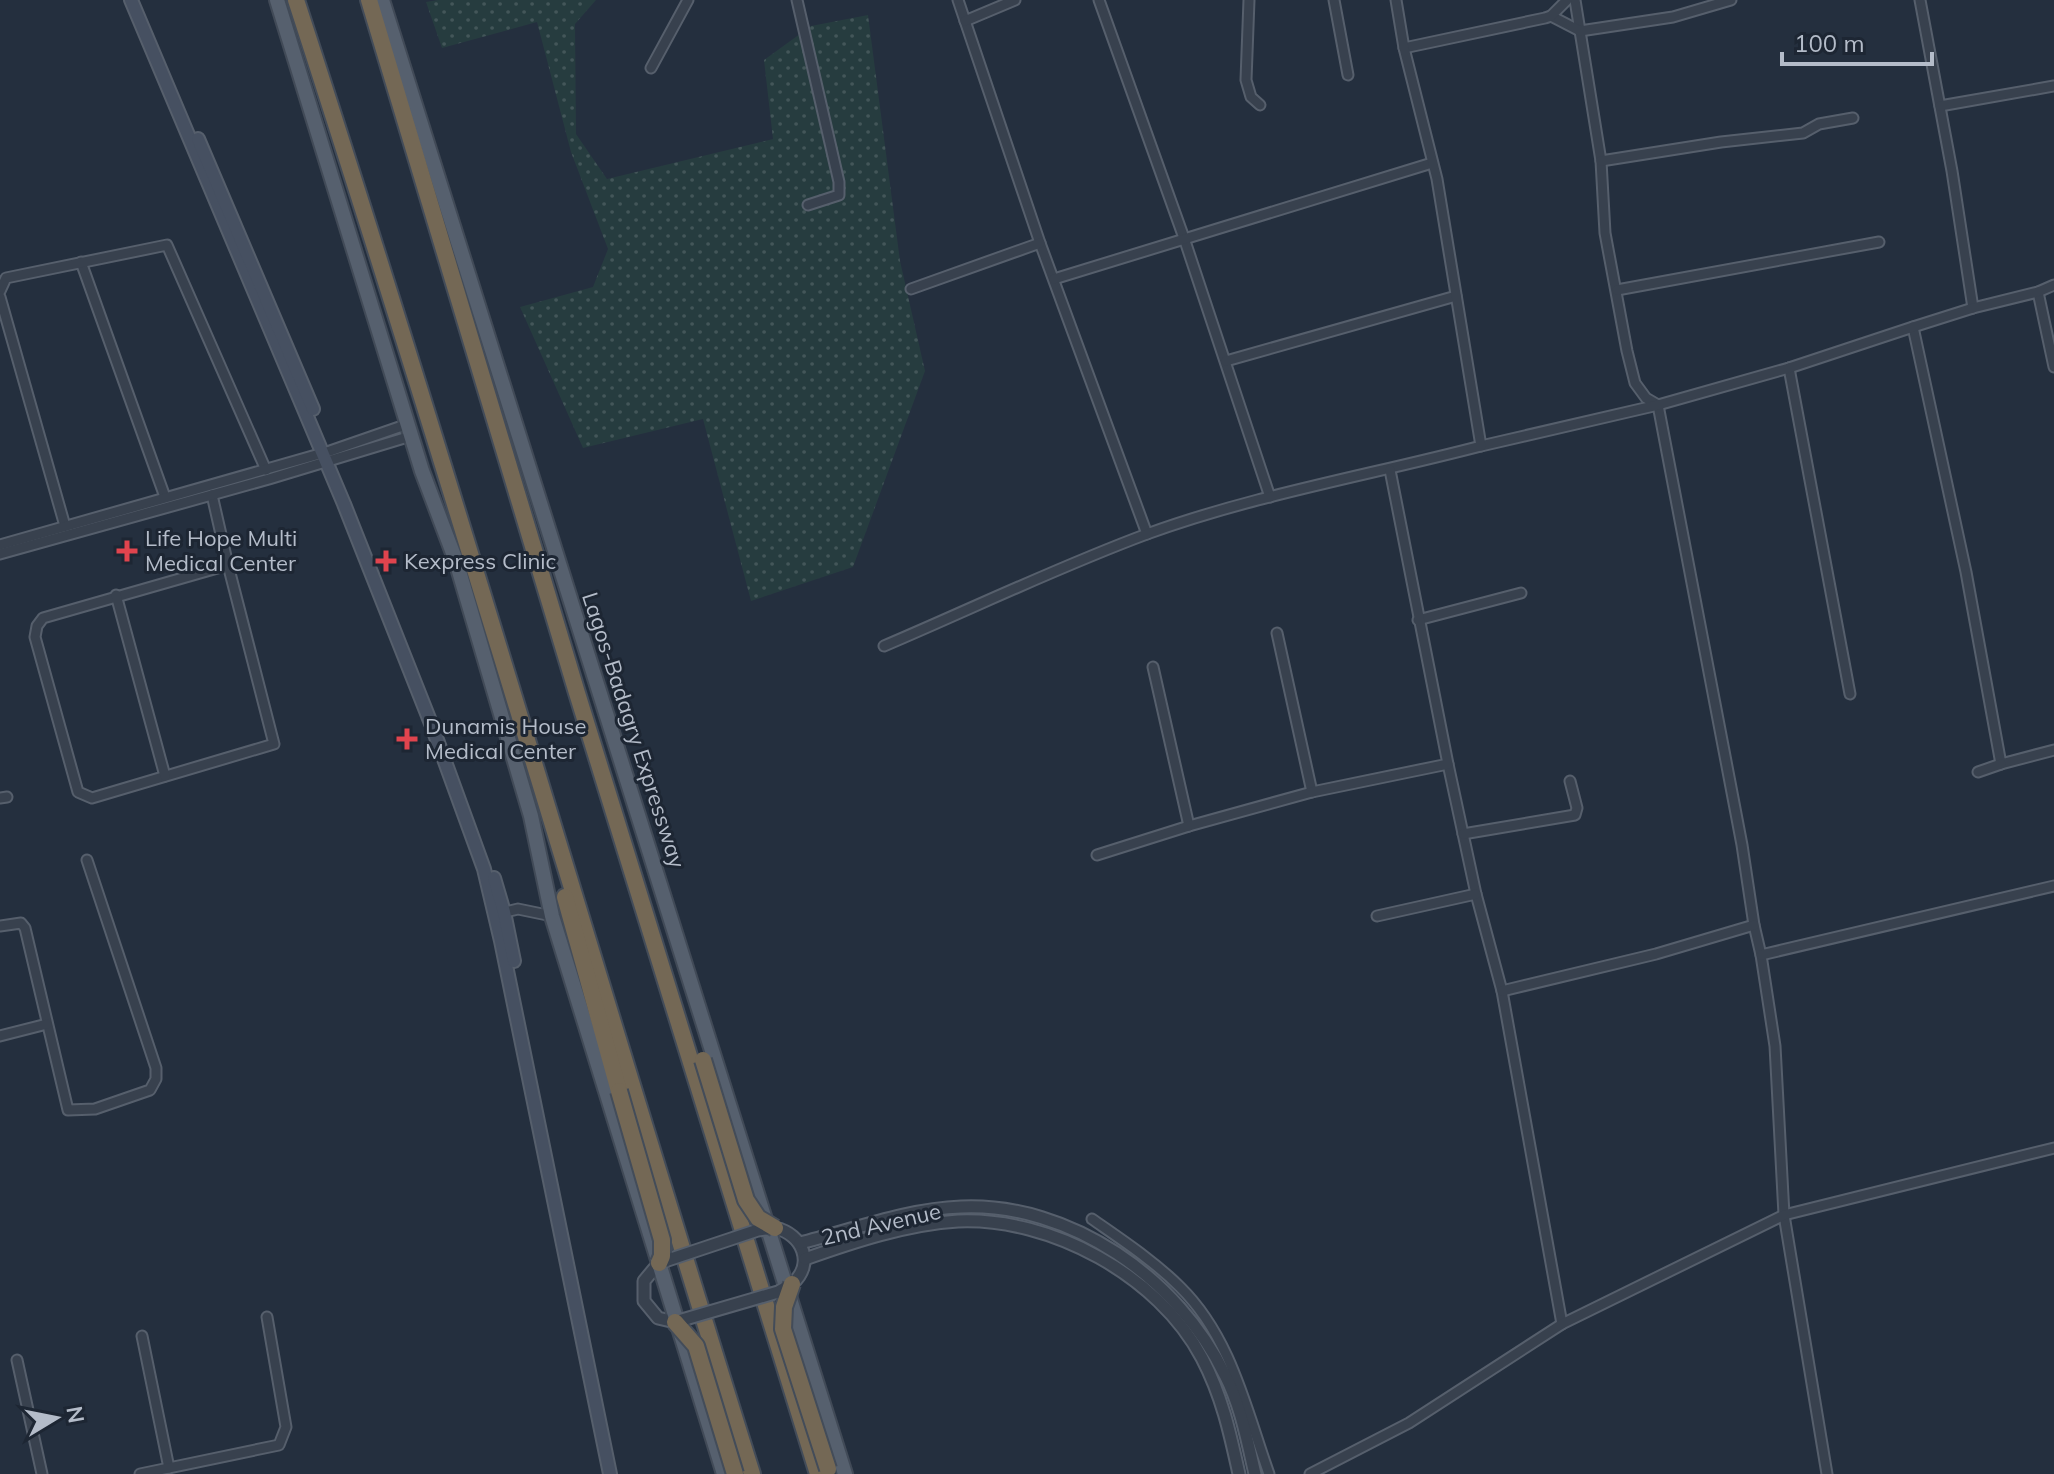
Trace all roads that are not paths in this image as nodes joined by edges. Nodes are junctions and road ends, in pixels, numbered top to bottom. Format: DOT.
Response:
graph roads {
  1 [pos="131,0"];
  2 [pos="139,0"];
  3 [pos="277,0"];
  4 [pos="296,0"];
  5 [pos="369,0"];
  6 [pos="382,0"];
  7 [pos="688,0"];
  8 [pos="797,0"];
  9 [pos="958,0"];
  10 [pos="1015,0"];
  11 [pos="1099,0"];
  12 [pos="1249,0"];
  13 [pos="1334,0"];
  14 [pos="1396,0"];
  15 [pos="1567,0"];
  16 [pos="1575,0"];
  17 [pos="1731,0"];
  18 [pos="1920,0"];
  19 [pos="1551,16"];
  20 [pos="965,21"];
  21 [pos="1580,31"];
  22 [pos="1404,48"];
  23 [pos="651,68"];
  24 [pos="1348,75"];
  25 [pos="2054,86"];
  26 [pos="1260,105"];
  27 [pos="1940,106"];
  28 [pos="1853,118"];
  29 [pos="1601,161"];
  30 [pos="1432,163"];
  31 [pos="808,205"];
  32 [pos="1184,238"];
  33 [pos="1879,242"];
  34 [pos="1040,243"];
  35 [pos="81,262"];
  36 [pos="1054,279"];
  37 [pos="2054,285"];
  38 [pos="911,289"];
  39 [pos="1617,290"];
  40 [pos="2038,292"];
  41 [pos="0,294"];
  42 [pos="1456,296"];
  43 [pos="1973,308"];
  44 [pos="1913,327"];
  45 [pos="1226,361"];
  46 [pos="2054,367"];
  47 [pos="1789,368"];
  48 [pos="1658,405"];
  49 [pos="410,430"];
  50 [pos="1481,446"];
  51 [pos="328,457"];
  52 [pos="266,470"];
  53 [pos="1390,470"];
  54 [pos="212,495"];
  55 [pos="165,497"];
  56 [pos="1270,497"];
  57 [pos="65,526"];
  58 [pos="1147,534"];
  59 [pos="0,545"];
  60 [pos="0,554"];
  61 [pos="228,565"];
  62 [pos="1521,593"];
  63 [pos="116,595"];
  64 [pos="1418,620"];
  65 [pos="1277,633"];
  66 [pos="884,646"];
  67 [pos="1153,667"];
  68 [pos="577,693"];
  69 [pos="1850,694"];
  70 [pos="525,732"];
  71 [pos="2054,750"];
  72 [pos="1448,764"];
  73 [pos="2001,764"];
  74 [pos="1978,772"];
  75 [pos="165,776"];
  76 [pos="1570,781"];
  77 [pos="1312,792"];
  78 [pos="1189,826"];
  79 [pos="1463,834"];
  80 [pos="1097,855"];
  81 [pos="87,860"];
  82 [pos="2054,886"];
  83 [pos="1476,894"];
  84 [pos="500,914"];
  85 [pos="552,916"];
  86 [pos="1377,916"];
  87 [pos="1754,925"];
  88 [pos="0,926"];
  89 [pos="1761,955"];
  90 [pos="1502,991"];
  91 [pos="47,1024"];
  92 [pos="0,1036"];
  93 [pos="2054,1148"];
  94 [pos="1784,1215"];
  95 [pos="1092,1219"];
  96 [pos="775,1228"];
  97 [pos="800,1243"];
  98 [pos="805,1259"];
  99 [pos="659,1263"];
  100 [pos="792,1284"];
  101 [pos="267,1317"];
  102 [pos="675,1322"];
  103 [pos="1562,1324"];
  104 [pos="142,1336"];
  105 [pos="17,1360"];
  106 [pos="169,1468"];
  107 [pos="830,1473"];
  108 [pos="42,1474"];
  109 [pos="140,1474"];
  110 [pos="610,1474"];
  111 [pos="617,1474"];
  112 [pos="724,1474"];
  113 [pos="735,1474"];
  114 [pos="752,1474"];
  115 [pos="1239,1474"];
  116 [pos="1255,1474"];
  117 [pos="1269,1474"];
  118 [pos="1310,1474"];
  119 [pos="1827,1474"];
  1 -- 51 [label="main road"];
  2 -- 51 [label="main road"];
  3 -- 49 [label="main road"];
  4 -- 70 [label="highway"];
  5 -- 68 [label="highway, Lagos-Badagry Expressway"];
  6 -- 107 [label="main road, Lagos-Badagry Expressway"];
  7 -- 23 [label="street"];
  8 -- 31 [label="street"];
  9 -- 20 [label="street"];
  10 -- 20 [label="street"];
  11 -- 32 [label="street"];
  12 -- 26 [label="street"];
  13 -- 24 [label="street"];
  14 -- 22 [label="street"];
  15 -- 19 [label="street"];
  16 -- 21 [label="street"];
  17 -- 21 [label="street"];
  18 -- 27 [label="street"];
  19 -- 21 [label="street"];
  19 -- 22 [label="street"];
  20 -- 34 [label="street"];
  21 -- 29 [label="street"];
  22 -- 30 [label="street"];
  25 -- 27 [label="street"];
  27 -- 43 [label="street"];
  28 -- 29 [label="street"];
  29 -- 39 [label="street"];
  30 -- 32 [label="street"];
  30 -- 42 [label="street"];
  32 -- 36 [label="street"];
  32 -- 45 [label="street"];
  33 -- 39 [label="street"];
  34 -- 36 [label="street"];
  34 -- 38 [label="street"];
  35 -- 41 [label="street"];
  35 -- 52 [label="street"];
  35 -- 55 [label="street"];
  36 -- 58 [label="street"];
  37 -- 40 [label="street"];
  39 -- 48 [label="street"];
  40 -- 43 [label="street"];
  40 -- 46 [label="street"];
  41 -- 57 [label="street"];
  42 -- 45 [label="street"];
  42 -- 50 [label="street"];
  43 -- 44 [label="street"];
  44 -- 47 [label="street"];
  44 -- 73 [label="street"];
  45 -- 56 [label="street"];
  47 -- 48 [label="street"];
  47 -- 69 [label="street"];
  48 -- 50 [label="street"];
  48 -- 87 [label="street"];
  49 -- 51 [label="street"];
  49 -- 85 [label="main road"];
  50 -- 53 [label="street"];
  51 -- 52 [label="street"];
  51 -- 54 [label="street"];
  51 -- 84 [label="main road"];
  52 -- 55 [label="street"];
  53 -- 56 [label="street"];
  53 -- 64 [label="street"];
  54 -- 60 [label="street"];
  54 -- 61 [label="street"];
  55 -- 57 [label="street"];
  56 -- 58 [label="street"];
  57 -- 59 [label="street"];
  58 -- 66 [label="street"];
  61 -- 63 [label="street"];
  61 -- 75 [label="street"];
  62 -- 64 [label="street"];
  63 -- 75 [label="street"];
  63 -- 75 [label="street"];
  64 -- 72 [label="street"];
  65 -- 77 [label="street"];
  67 -- 78 [label="street"];
  68 -- 96 [label="highway, bridge"];
  68 -- 107 [label="highway, Lagos-Badagry Expressway"];
  70 -- 99 [label="highway, bridge"];
  70 -- 114 [label="highway"];
  71 -- 73 [label="street"];
  72 -- 77 [label="street"];
  72 -- 79 [label="street"];
  73 -- 74 [label="street"];
  76 -- 79 [label="street"];
  77 -- 78 [label="street"];
  78 -- 80 [label="street"];
  79 -- 83 [label="street"];
  81 -- 91 [label="street"];
  82 -- 89 [label="street"];
  83 -- 86 [label="street"];
  83 -- 90 [label="street"];
  84 -- 85 [label="street"];
  84 -- 110 [label="main road"];
  84 -- 111 [label="main road"];
  85 -- 112 [label="main road"];
  87 -- 89 [label="street"];
  87 -- 90 [label="street"];
  88 -- 91 [label="street"];
  89 -- 94 [label="street"];
  90 -- 103 [label="street"];
  91 -- 92 [label="street"];
  93 -- 94 [label="street"];
  94 -- 103 [label="street"];
  94 -- 119 [label="street"];
  95 -- 117 [label="street"];
  96 -- 97 [label="street"];
  96 -- 99 [label="street, bridge"];
  97 -- 98 [label="street"];
  97 -- 116 [label="street, 2nd Avenue"];
  98 -- 100 [label="street"];
  98 -- 115 [label="street, 2nd Avenue"];
  99 -- 102 [label="street"];
  100 -- 102 [label="street, bridge"];
  100 -- 107 [label="highway, bridge"];
  101 -- 106 [label="street"];
  102 -- 113 [label="highway, bridge"];
  103 -- 118 [label="street"];
  104 -- 106 [label="street"];
  105 -- 108 [label="street"];
  106 -- 109 [label="street"];
}
